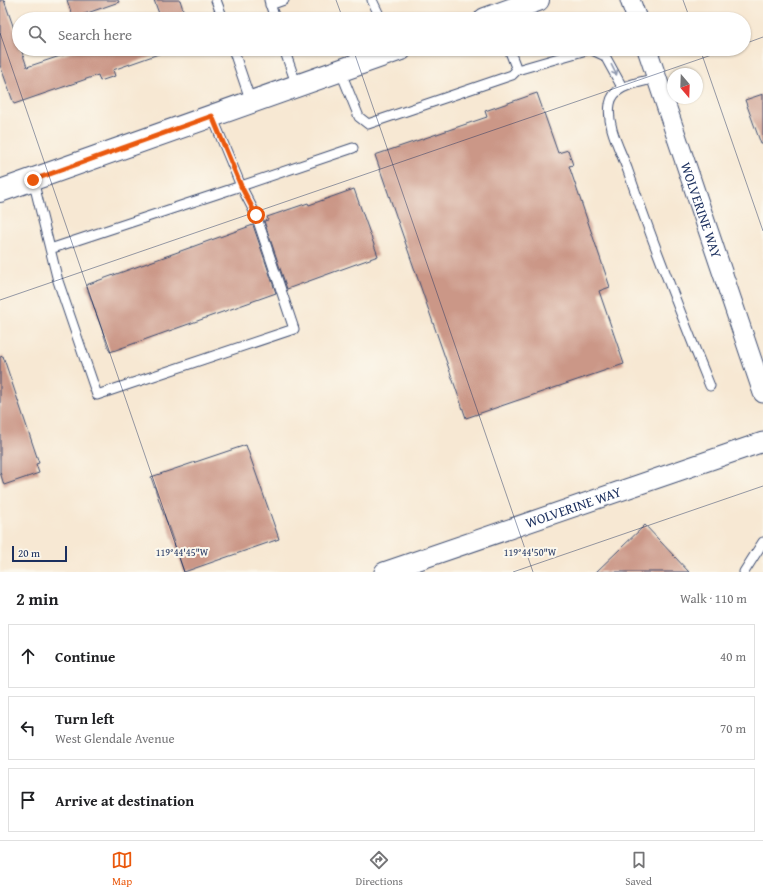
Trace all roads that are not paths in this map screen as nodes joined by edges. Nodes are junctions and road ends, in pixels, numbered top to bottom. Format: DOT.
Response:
graph roads {
  1 [pos="216,0"];
  2 [pos="284,0"];
  3 [pos="372,0"];
  4 [pos="630,0"];
  5 [pos="270,2"];
  6 [pos="528,2"];
  7 [pos="220,12"];
  8 [pos="273,12"];
  9 [pos="378,12"];
  10 [pos="506,12"];
  11 [pos="634,12"];
  12 [pos="235,56"];
  13 [pos="286,56"];
  14 [pos="379,56"];
  15 [pos="512,56"];
  16 [pos="566,56"];
  17 [pos="606,56"];
  18 [pos="649,56"];
  19 [pos="340,70"];
  20 [pos="517,70"];
  21 [pos="656,78"];
  22 [pos="297,86"];
  23 [pos="622,87"];
  24 [pos="251,102"];
  25 [pos="212,116"];
  26 [pos="353,148"];
  27 [pos="33,180"];
  28 [pos="241,186"];
  29 [pos="0,191"];
  30 [pos="50,249"];
  31 [pos="710,386"];
  32 [pos="763,393"];
  33 [pos="763,442"];
  34 [pos="763,542"];
  35 [pos="384,572"];
  36 [pos="744,572"];
  1 -- 7 [label="lane"];
  2 -- 5 [label="lane"];
  3 -- 9 [label="lane"];
  4 -- 11 [label="street"];
  5 -- 8 [label="lane"];
  6 -- 10 [label="main road"];
  12 -- 24 [label="lane"];
  13 -- 22 [label="lane"];
  14 -- 19 [label="main road"];
  15 -- 20 [label="lane"];
  20 -- 16 [label="lane, one-way"];
  17 -- 23 [label="lane, one-way"];
  18 -- 21 [label="street, WOLVERINE WAY"];
  19 -- 20 [label="lane"];
  19 -- 22 [label="main road"];
  21 -- 23 [label="lane"];
  21 -- 32 [label="street, WOLVERINE WAY"];
  22 -- 24 [label="main road"];
  23 -- 31 [label="lane"];
  24 -- 25 [label="main road"];
  25 -- 27 [label="main road"];
  25 -- 28 [label="lane"];
  26 -- 28 [label="lane"];
  27 -- 29 [label="main road"];
  27 -- 30 [label="lane"];
  28 -- 30 [label="lane"];
  28 -- 30 [label="lane"];
  33 -- 35 [label="street, WOLVERINE WAY"];
  34 -- 36 [label="lane"];
}
